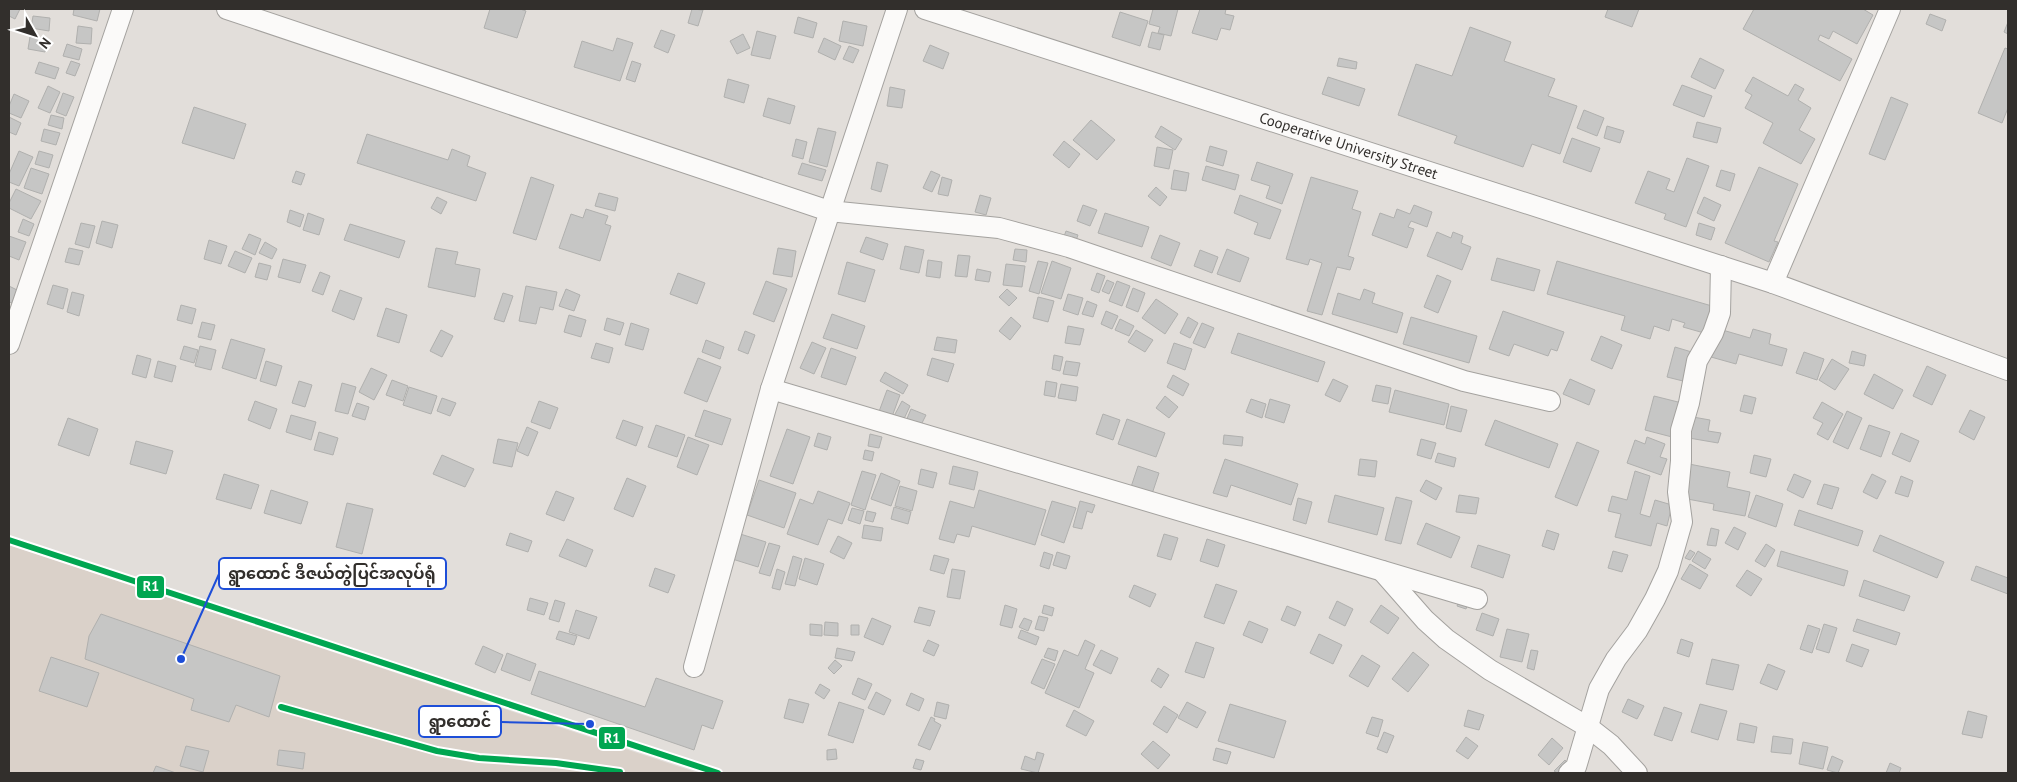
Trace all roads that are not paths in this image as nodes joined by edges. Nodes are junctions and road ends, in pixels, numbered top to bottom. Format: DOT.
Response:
graph roads {
  1 [pos="123,9"];
  2 [pos="227,9"];
  3 [pos="897,9"];
  4 [pos="925,9"];
  5 [pos="1890,9"];
  6 [pos="829,212"];
  7 [pos="1721,266"];
  8 [pos="1773,283"];
  9 [pos="9,344"];
  10 [pos="2008,370"];
  11 [pos="771,389"];
  12 [pos="1550,401"];
  13 [pos="1382,571"];
  14 [pos="1477,599"];
  15 [pos="694,667"];
  16 [pos="1588,727"];
  17 [pos="1569,773"];
  18 [pos="1637,773"];
  1 -- 9 [label="street"];
  2 -- 6 [label="street"];
  3 -- 6 [label="street"];
  4 -- 7 [label="street, Cooperative University Street"];
  5 -- 8 [label="street"];
  6 -- 11 [label="street"];
  6 -- 12 [label="street"];
  7 -- 8 [label="street, Cooperative University Street"];
  7 -- 16 [label="street"];
  8 -- 10 [label="street, Cooperative University Street"];
  11 -- 13 [label="street"];
  11 -- 15 [label="street"];
  13 -- 14 [label="street"];
  13 -- 16 [label="street"];
  16 -- 17 [label="street"];
  16 -- 18 [label="street"];
}
